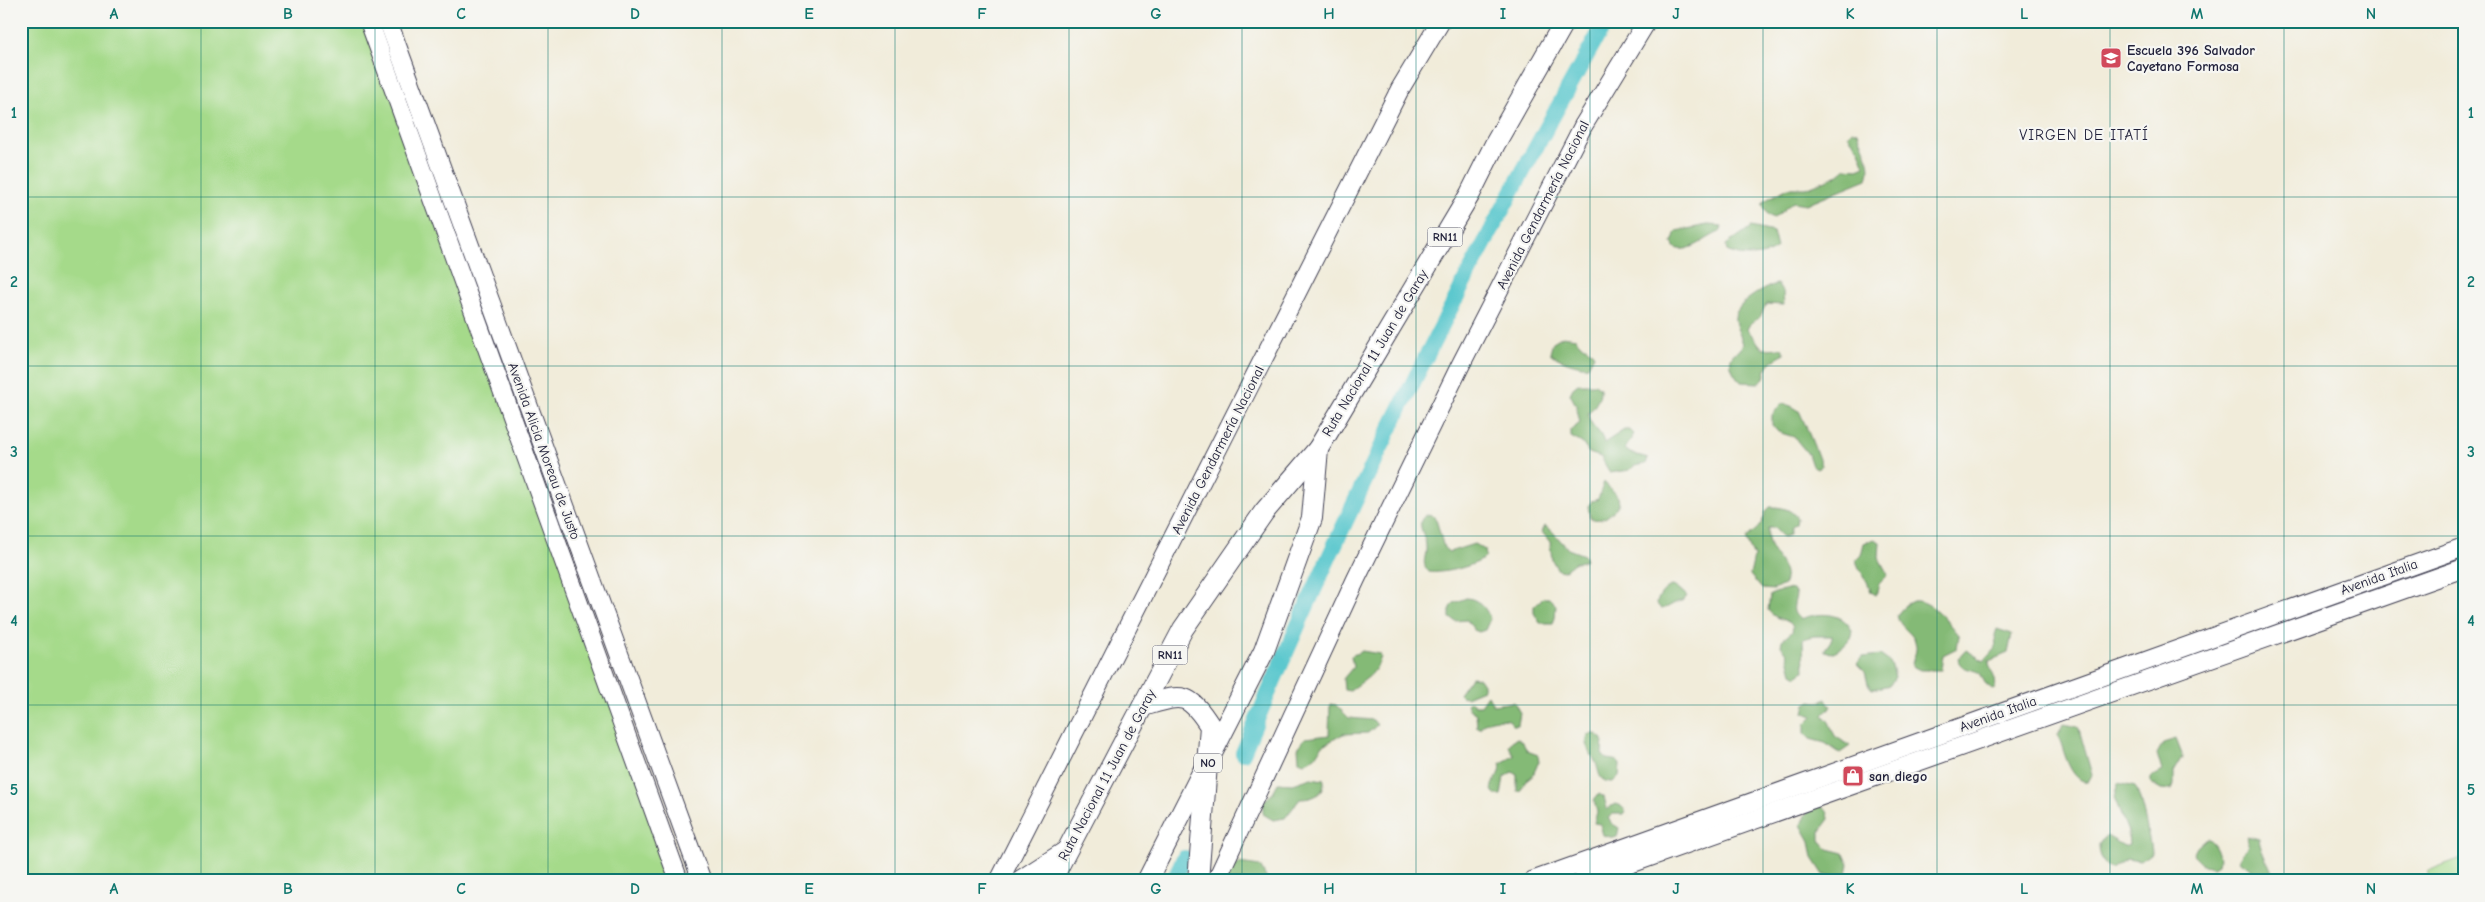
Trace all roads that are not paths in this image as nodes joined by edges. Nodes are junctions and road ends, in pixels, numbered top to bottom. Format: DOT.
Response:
graph roads {
  1 [pos="370,21"];
  2 [pos="388,21"];
  3 [pos="1441,21"];
  4 [pos="1565,21"];
  5 [pos="1647,21"];
  6 [pos="1318,449"];
  7 [pos="2464,547"];
  8 [pos="2464,568"];
  9 [pos="1143,706"];
  10 [pos="1208,762"];
  11 [pos="1067,851"];
  12 [pos="679,881"];
  13 [pos="702,881"];
  14 [pos="999,881"];
  15 [pos="1020,881"];
  16 [pos="1051,881"];
  17 [pos="1147,881"];
  18 [pos="1198,881"];
  19 [pos="1216,881"];
  20 [pos="1532,881"];
  21 [pos="1582,881"];
  1 -- 12 [label="main road, Avenida Alicia Moreau de Justo"];
  2 -- 13 [label="main road, Avenida Alicia Moreau de Justo"];
  3 -- 14 [label="main road, Avenida Gendarmería Nacional"];
  4 -- 6 [label="highway, Ruta Nacional 11 Juan de Garay / RN11"];
  5 -- 19 [label="main road, Avenida Gendarmería Nacional"];
  6 -- 9 [label="highway, Ruta Nacional 11 Juan de Garay / RN11"];
  6 -- 10 [label="highway, Ruta Nacional 11 Juan de Garay / RN11"];
  7 -- 20 [label="main road, Avenida Italia"];
  8 -- 21 [label="main road, Avenida Italia"];
  9 -- 10 [label="highway, NO"];
  9 -- 11 [label="highway, Ruta Nacional 11 Juan de Garay / RN11"];
  10 -- 17 [label="highway, Ruta Nacional 11 Juan de Garay / RN11"];
  10 -- 18 [label="highway, NO"];
  11 -- 15 [label="highway"];
  11 -- 16 [label="highway, Ruta Nacional 11 Juan de Garay / RN11"];
}
